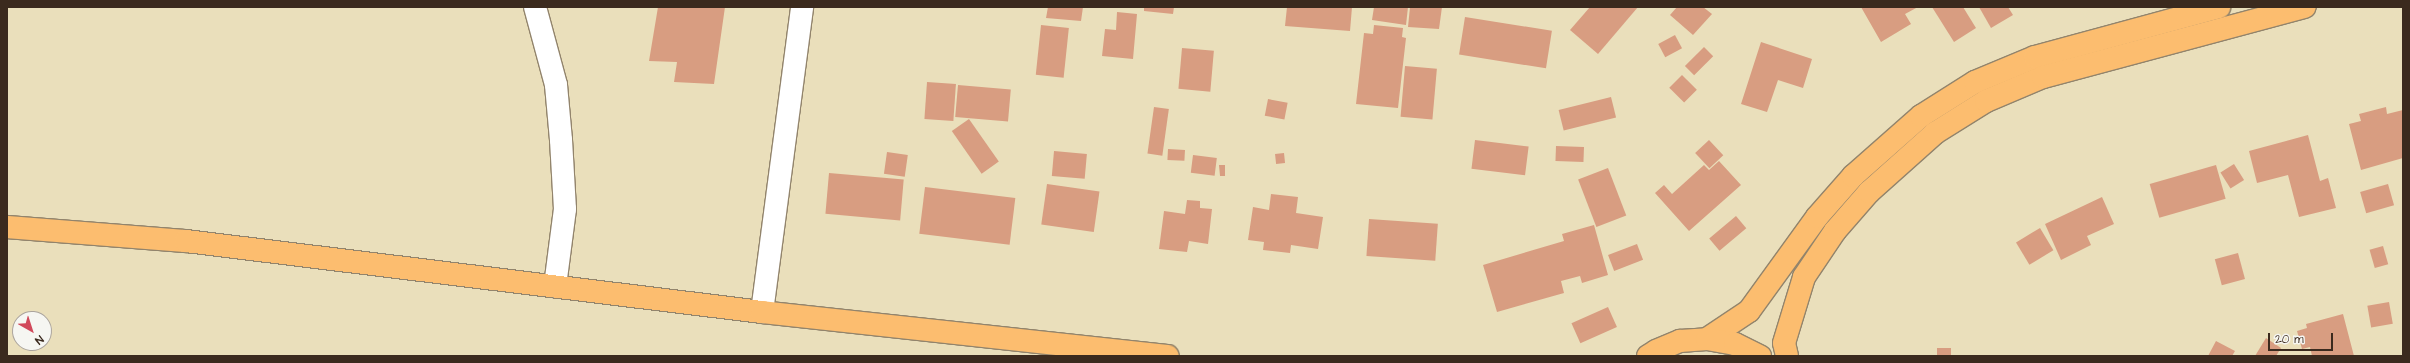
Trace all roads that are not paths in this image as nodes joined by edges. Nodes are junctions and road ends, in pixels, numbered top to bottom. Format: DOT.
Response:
graph roads {
  1 [pos="535,7"];
  2 [pos="802,7"];
  3 [pos="2219,7"];
  4 [pos="2305,7"];
  5 [pos="7,227"];
  6 [pos="555,286"];
  7 [pos="762,312"];
  8 [pos="1707,339"];
  9 [pos="1096,352"];
  10 [pos="1168,356"];
  11 [pos="1648,356"];
  12 [pos="1760,356"];
  13 [pos="1787,356"];
  1 -- 6 [label="street"];
  2 -- 7 [label="street"];
  3 -- 8 [label="highway"];
  4 -- 13 [label="highway"];
  5 -- 6 [label="highway"];
  6 -- 7 [label="highway"];
  7 -- 9 [label="highway"];
  8 -- 11 [label="highway"];
  8 -- 12 [label="highway"];
  9 -- 10 [label="highway"];
}
